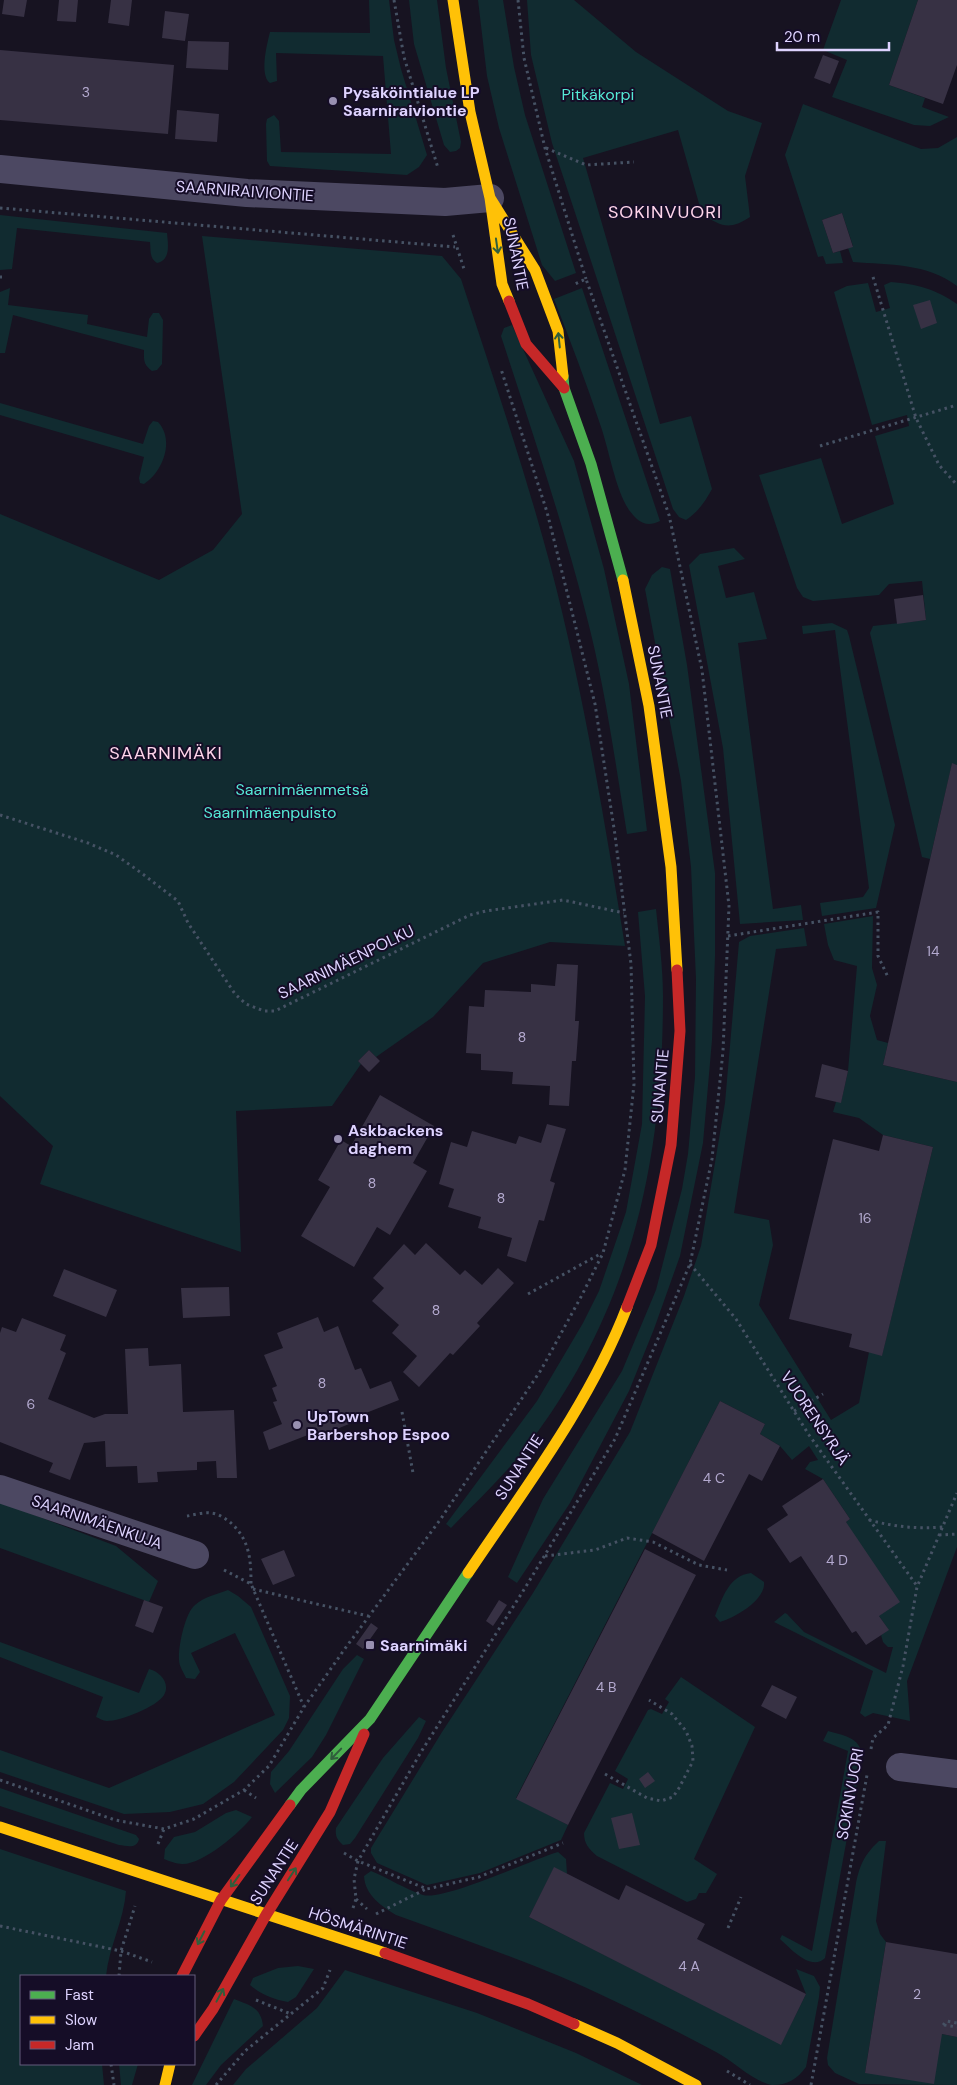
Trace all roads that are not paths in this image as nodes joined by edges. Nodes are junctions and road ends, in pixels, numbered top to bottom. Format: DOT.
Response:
graph roads {
  1 [pos="453,0"];
  2 [pos="0,170"];
  3 [pos="490,198"];
  4 [pos="564,388"];
  5 [pos="0,1489"];
  6 [pos="195,1555"];
  7 [pos="370,1719"];
  8 [pos="900,1768"];
  9 [pos="957,1774"];
  10 [pos="0,1827"];
  11 [pos="221,1900"];
  12 [pos="266,1915"];
  13 [pos="183,1975"];
  14 [pos="195,2035"];
  15 [pos="171,2066"];
  16 [pos="165,2085"];
  17 [pos="696,2085"];
  1 -- 3 [label="street, SUNANTIE"];
  2 -- 3 [label="street, SAARNIRAIVIONTIE"];
  4 -- 3 [label="street, SUNANTIE, one-way"];
  3 -- 4 [label="street, SUNANTIE, one-way"];
  4 -- 7 [label="street, SUNANTIE"];
  5 -- 6 [label="street, SAARNIMÄENKUJA"];
  7 -- 11 [label="street, SUNANTIE, one-way"];
  12 -- 7 [label="street, SUNANTIE, one-way"];
  8 -- 9 [label="street"];
  10 -- 11 [label="street, HÖSMÄRINTIE"];
  11 -- 12 [label="street, HÖSMÄRINTIE"];
  11 -- 13 [label="street, SUNANTIE, one-way"];
  14 -- 12 [label="street, SUNANTIE, one-way"];
  12 -- 17 [label="street, HÖSMÄRINTIE"];
  15 -- 16 [label="street"];
}
